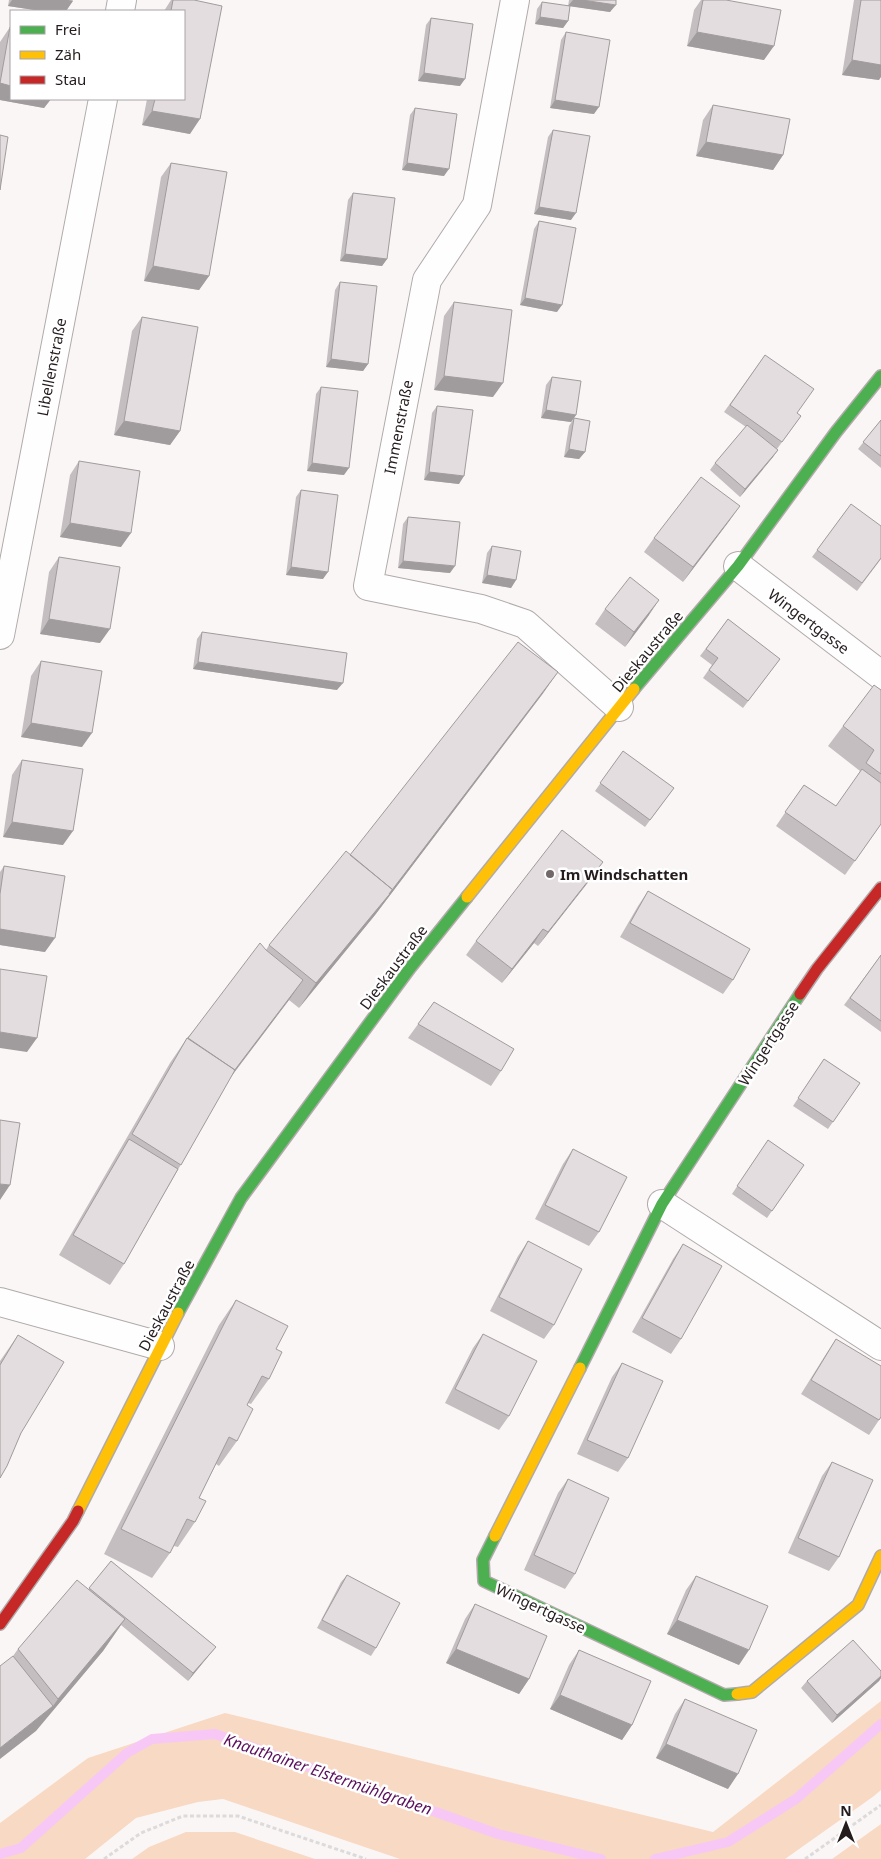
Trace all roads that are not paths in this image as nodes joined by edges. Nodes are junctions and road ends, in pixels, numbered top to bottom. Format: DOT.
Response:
graph roads {
  1 [pos="516,0"];
  2 [pos="103,100"];
  3 [pos="881,376"];
  4 [pos="738,566"];
  5 [pos="0,635"];
  6 [pos="881,675"];
  7 [pos="619,707"];
  8 [pos="881,888"];
  9 [pos="662,1204"];
  10 [pos="0,1302"];
  11 [pos="160,1346"];
  12 [pos="881,1346"];
  13 [pos="881,1556"];
  14 [pos="0,1624"];
  1 -- 7 [label="street, Immenstraße"];
  2 -- 5 [label="street, Libellenstraße"];
  3 -- 4 [label="main road, Dieskaustraße"];
  4 -- 6 [label="street, Wingertgasse"];
  4 -- 7 [label="main road, Dieskaustraße"];
  7 -- 11 [label="main road, Dieskaustraße"];
  8 -- 9 [label="main road, Wingertgasse"];
  9 -- 12 [label="street"];
  9 -- 13 [label="main road, Wingertgasse"];
  10 -- 11 [label="street"];
  11 -- 14 [label="main road, Dieskaustraße"];
}
